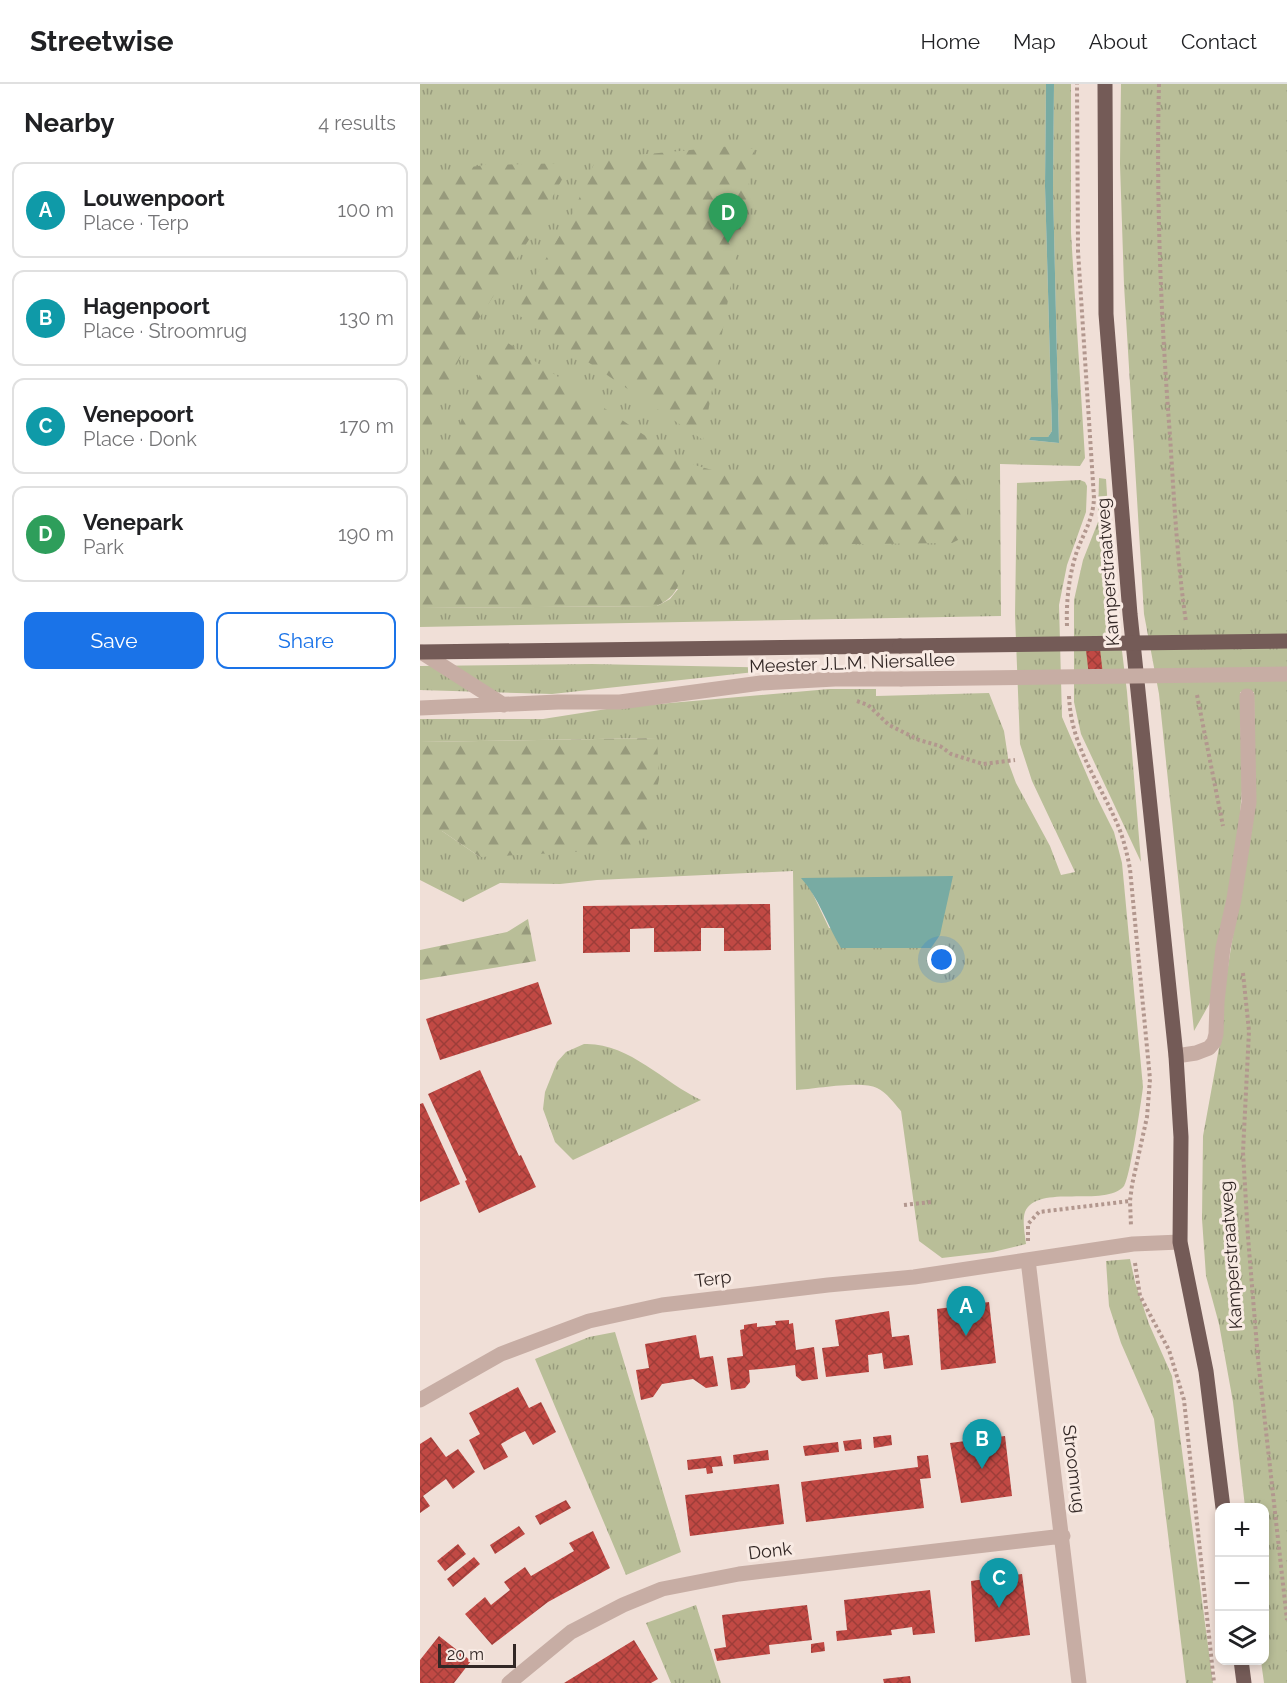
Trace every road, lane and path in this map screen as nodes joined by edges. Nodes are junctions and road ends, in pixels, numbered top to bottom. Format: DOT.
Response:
graph roads {
  1 [pos="1077,84"];
  2 [pos="1105,84"];
  3 [pos="1159,84"];
  4 [pos="1067,627"];
  5 [pos="1187,630"];
  6 [pos="1287,641"];
  7 [pos="421,652"];
  8 [pos="1287,674"];
  9 [pos="1196,689"];
  10 [pos="1069,694"];
  11 [pos="1247,696"];
  12 [pos="856,700"];
  13 [pos="504,705"];
  14 [pos="420,708"];
  15 [pos="1015,760"];
  16 [pos="1224,828"];
  17 [pos="1243,968"];
  18 [pos="1176,1056"];
  19 [pos="1148,1057"];
  20 [pos="1130,1201"];
  21 [pos="931,1202"];
  22 [pos="904,1205"];
  23 [pos="1180,1242"];
  24 [pos="1028,1260"];
  25 [pos="420,1400"];
  26 [pos="1184,1400"];
  27 [pos="1221,1503"];
  28 [pos="1063,1536"];
  29 [pos="1287,1620"];
  30 [pos="1242,1665"];
  31 [pos="509,1683"];
  32 [pos="1079,1683"];
  33 [pos="1214,1683"];
  34 [pos="1244,1683"];
  1 -- 4 [label="path"];
  2 -- 18 [label="main road, Kamperstraatweg"];
  3 -- 5 [label="path"];
  6 -- 7 [label="main road, Meester J.L.M. Niersallee, bridge"];
  7 -- 13 [label="street"];
  8 -- 13 [label="street, Meester J.L.M. Niersallee, bridge"];
  9 -- 16 [label="path"];
  10 -- 19 [label="path"];
  11 -- 18 [label="street"];
  12 -- 15 [label="path"];
  13 -- 14 [label="street, Meester J.L.M. Niersallee"];
  17 -- 29 [label="path, Kamperstraatweg"];
  18 -- 23 [label="main road, Kamperstraatweg"];
  20 -- 24 [label="path"];
  21 -- 22 [label="path"];
  23 -- 24 [label="street, Terp"];
  23 -- 27 [label="main road, Kamperstraatweg"];
  24 -- 25 [label="street, Terp"];
  24 -- 28 [label="street, Stroomrug"];
  26 -- 33 [label="path"];
  28 -- 31 [label="street, Donk"];
  28 -- 32 [label="street, Stroomrug"];
  30 -- 34 [label="main road"];
}
